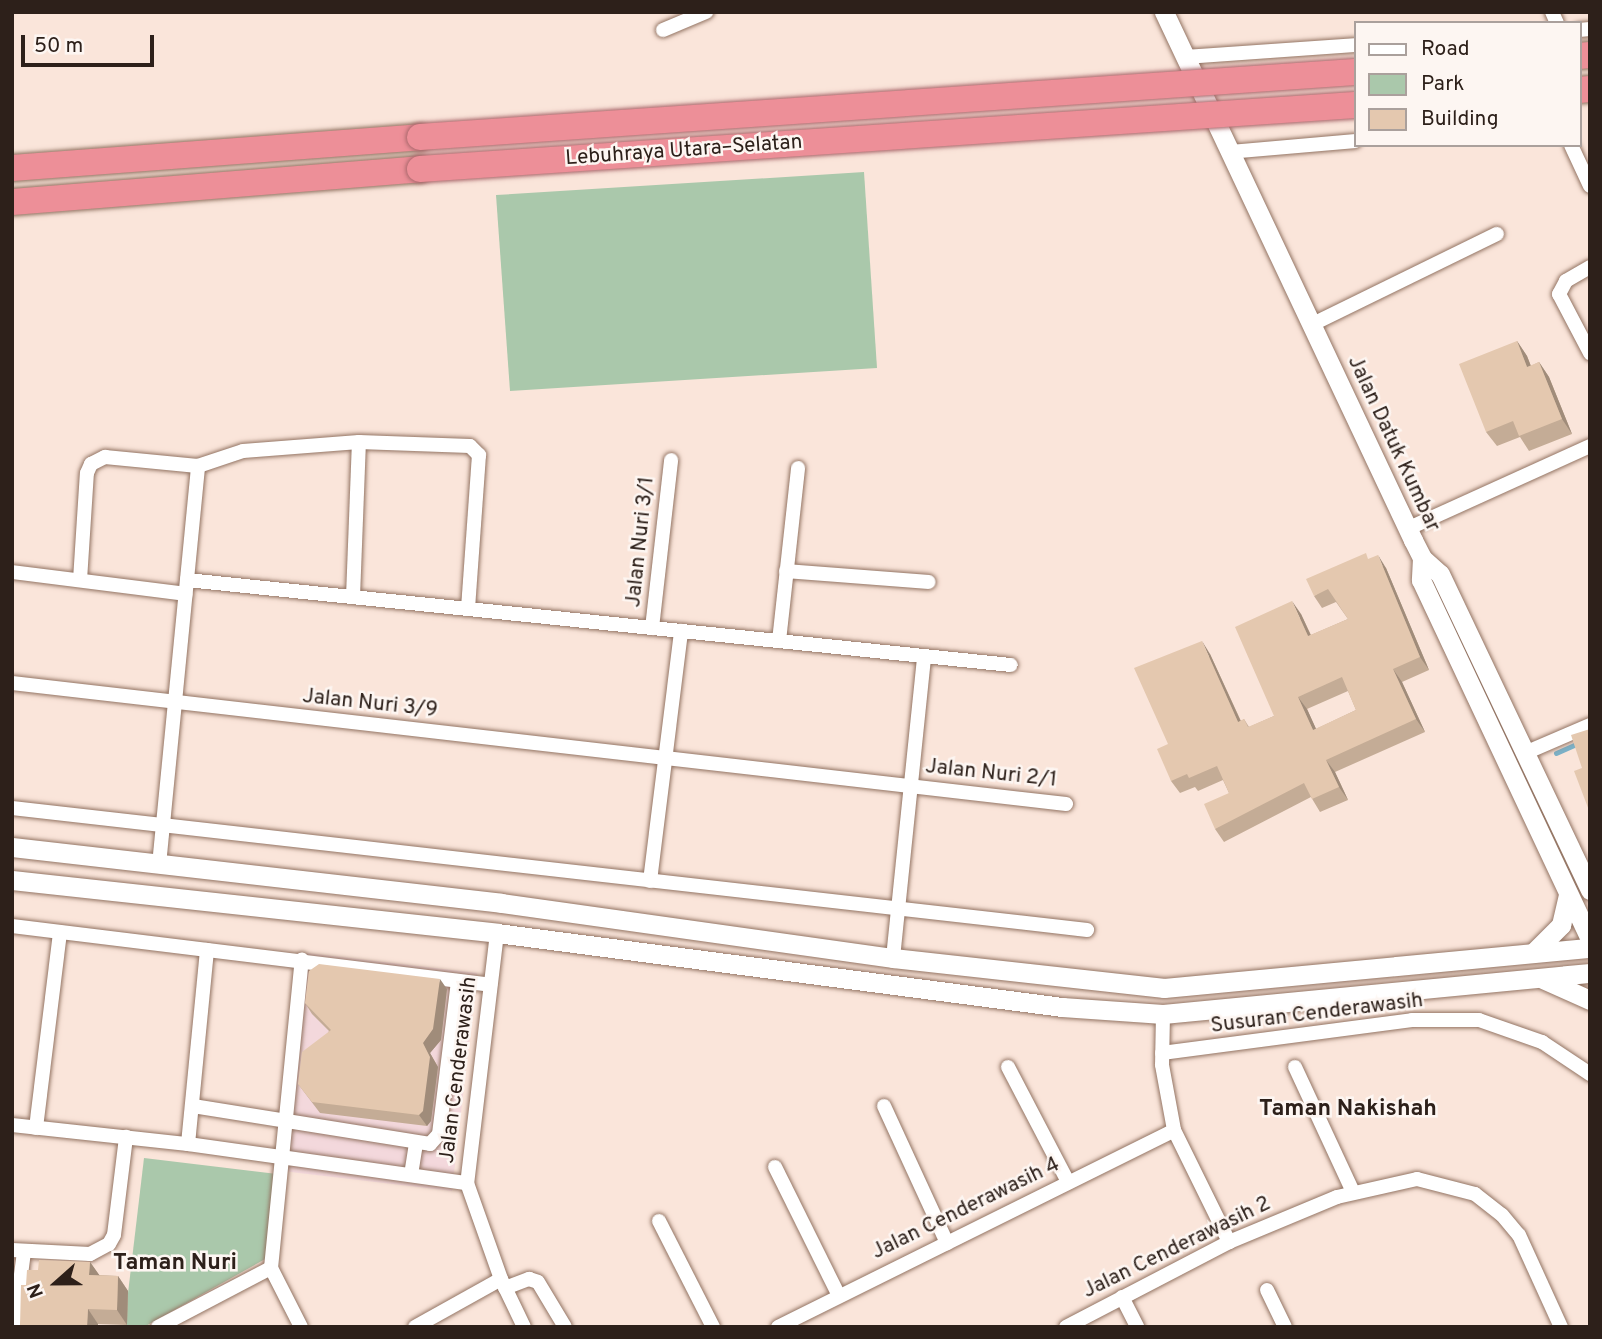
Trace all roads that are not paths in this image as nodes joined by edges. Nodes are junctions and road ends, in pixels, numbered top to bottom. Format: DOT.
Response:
graph roads {
  1 [pos="706,12"];
  2 [pos="1164,12"];
  3 [pos="663,30"];
  4 [pos="1354,45"];
  5 [pos="1185,57"];
  6 [pos="1354,72"];
  7 [pos="1354,105"];
  8 [pos="1354,141"];
  9 [pos="1572,147"];
  10 [pos="1229,152"];
  11 [pos="12,168"];
  12 [pos="1590,186"];
  13 [pos="12,202"];
  14 [pos="1497,234"];
  15 [pos="1590,267"];
  16 [pos="1311,324"];
  17 [pos="1590,353"];
  18 [pos="359,442"];
  19 [pos="1590,446"];
  20 [pos="671,460"];
  21 [pos="198,466"];
  22 [pos="798,468"];
  23 [pos="1407,529"];
  24 [pos="1422,558"];
  25 [pos="786,571"];
  26 [pos="12,572"];
  27 [pos="80,580"];
  28 [pos="929,582"];
  29 [pos="186,587"];
  30 [pos="353,597"];
  31 [pos="468,609"];
  32 [pos="652,628"];
  33 [pos="681,631"];
  34 [pos="779,641"];
  35 [pos="924,657"];
  36 [pos="1011,665"];
  37 [pos="12,683"];
  38 [pos="175,703"];
  39 [pos="1590,725"];
  40 [pos="1525,754"];
  41 [pos="666,758"];
  42 [pos="911,786"];
  43 [pos="1066,804"];
  44 [pos="12,808"];
  45 [pos="162,825"];
  46 [pos="12,847"];
  47 [pos="159,865"];
  48 [pos="1584,872"];
  49 [pos="12,880"];
  50 [pos="650,881"];
  51 [pos="1590,890"];
  52 [pos="1568,892"];
  53 [pos="898,909"];
  54 [pos="12,926"];
  55 [pos="1087,930"];
  56 [pos="61,932"];
  57 [pos="497,933"];
  58 [pos="1590,939"];
  59 [pos="1590,948"];
  60 [pos="207,950"];
  61 [pos="1532,953"];
  62 [pos="892,958"];
  63 [pos="302,960"];
  64 [pos="1590,973"];
  65 [pos="1537,977"];
  66 [pos="458,981"];
  67 [pos="490,985"];
  68 [pos="1590,1000"];
  69 [pos="1163,1014"];
  70 [pos="1162,1053"];
  71 [pos="1008,1067"];
  72 [pos="1295,1067"];
  73 [pos="1590,1074"];
  74 [pos="193,1106"];
  75 [pos="884,1106"];
  76 [pos="284,1122"];
  77 [pos="12,1125"];
  78 [pos="36,1128"];
  79 [pos="1174,1130"];
  80 [pos="126,1137"];
  81 [pos="416,1143"];
  82 [pos="188,1144"];
  83 [pos="282,1157"];
  84 [pos="775,1167"];
  85 [pos="411,1175"];
  86 [pos="1068,1182"];
  87 [pos="467,1183"];
  88 [pos="1353,1192"];
  89 [pos="659,1221"];
  90 [pos="1229,1242"];
  91 [pos="947,1243"];
  92 [pos="18,1251"];
  93 [pos="271,1268"];
  94 [pos="503,1284"];
  95 [pos="1267,1290"];
  96 [pos="839,1296"];
  97 [pos="1122,1297"];
  98 [pos="1560,1323"];
  99 [pos="14,1327"];
  100 [pos="158,1327"];
  101 [pos="301,1327"];
  102 [pos="415,1327"];
  103 [pos="524,1327"];
  104 [pos="565,1327"];
  105 [pos="713,1327"];
  106 [pos="778,1327"];
  107 [pos="1066,1327"];
  108 [pos="1138,1327"];
  109 [pos="1285,1327"];
  110 [pos="1543,1327"];
  1 -- 3 [label="street"];
  2 -- 5 [label="main road, Jalan Datuk Kumbar"];
  4 -- 5 [label="street"];
  5 -- 10 [label="main road, Jalan Datuk Kumbar"];
  6 -- 11 [label="highway, Lebuhraya Utara–Selatan, bridge"];
  7 -- 13 [label="highway, Lebuhraya Utara–Selatan, bridge"];
  8 -- 10 [label="street"];
  9 -- 12 [label="street"];
  10 -- 16 [label="main road, Jalan Datuk Kumbar"];
  14 -- 16 [label="street"];
  15 -- 17 [label="street"];
  16 -- 23 [label="main road, Jalan Datuk Kumbar"];
  18 -- 21 [label="street"];
  18 -- 30 [label="street"];
  18 -- 31 [label="street"];
  19 -- 23 [label="street"];
  20 -- 32 [label="street, Jalan Nuri 3/1"];
  21 -- 27 [label="street"];
  21 -- 29 [label="street"];
  22 -- 25 [label="street"];
  23 -- 24 [label="main road, Jalan Datuk Kumbar"];
  24 -- 40 [label="main road, Jalan Datuk Kumbar"];
  24 -- 52 [label="main road"];
  25 -- 28 [label="street"];
  25 -- 34 [label="street"];
  26 -- 27 [label="street"];
  27 -- 29 [label="street"];
  29 -- 30 [label="street"];
  29 -- 38 [label="street"];
  30 -- 31 [label="street"];
  31 -- 32 [label="street"];
  32 -- 33 [label="street"];
  33 -- 34 [label="street"];
  33 -- 41 [label="street"];
  34 -- 35 [label="street"];
  35 -- 36 [label="street"];
  35 -- 42 [label="street"];
  37 -- 38 [label="street, Jalan Nuri 3/9"];
  38 -- 41 [label="street, Jalan Nuri 3/9"];
  38 -- 45 [label="street"];
  39 -- 40 [label="street"];
  40 -- 48 [label="main road, Jalan Datuk Kumbar"];
  41 -- 42 [label="street, Jalan Nuri 2/1"];
  41 -- 50 [label="street"];
  42 -- 43 [label="street, Jalan Nuri 2/1"];
  42 -- 53 [label="street"];
  44 -- 45 [label="street"];
  45 -- 47 [label="street"];
  45 -- 50 [label="street"];
  46 -- 47 [label="main road"];
  47 -- 62 [label="main road"];
  48 -- 51 [label="main road, Jalan Datuk Kumbar"];
  49 -- 57 [label="main road"];
  50 -- 53 [label="street"];
  52 -- 58 [label="main road"];
  52 -- 61 [label="main road"];
  53 -- 55 [label="street"];
  53 -- 62 [label="street"];
  54 -- 56 [label="street"];
  56 -- 60 [label="street"];
  56 -- 78 [label="street"];
  57 -- 67 [label="street, Jalan Cenderawasih"];
  57 -- 69 [label="main road"];
  59 -- 61 [label="main road"];
  60 -- 63 [label="street"];
  60 -- 74 [label="street"];
  61 -- 62 [label="main road"];
  63 -- 66 [label="street"];
  63 -- 76 [label="street"];
  64 -- 65 [label="main road"];
  65 -- 68 [label="main road"];
  65 -- 69 [label="main road"];
  66 -- 67 [label="street"];
  66 -- 81 [label="street"];
  67 -- 87 [label="street, Jalan Cenderawasih"];
  69 -- 70 [label="street"];
  70 -- 73 [label="street, Susuran Cenderawasih"];
  70 -- 79 [label="street"];
  71 -- 86 [label="street"];
  72 -- 88 [label="street"];
  74 -- 76 [label="street"];
  74 -- 82 [label="street"];
  75 -- 91 [label="street"];
  76 -- 81 [label="street"];
  76 -- 83 [label="street"];
  77 -- 78 [label="street"];
  78 -- 80 [label="street"];
  79 -- 86 [label="street, Jalan Cenderawasih 4"];
  79 -- 90 [label="street"];
  80 -- 82 [label="street"];
  80 -- 92 [label="street"];
  81 -- 85 [label="street"];
  82 -- 83 [label="street"];
  83 -- 85 [label="street"];
  83 -- 93 [label="street"];
  84 -- 96 [label="street"];
  85 -- 87 [label="street"];
  86 -- 91 [label="street, Jalan Cenderawasih 4"];
  87 -- 94 [label="street, Jalan Cenderawasih"];
  88 -- 90 [label="street, Jalan Cenderawasih 2"];
  88 -- 98 [label="street, Jalan Cenderawasih 2"];
  89 -- 105 [label="street"];
  90 -- 97 [label="street, Jalan Cenderawasih 2"];
  91 -- 96 [label="street, Jalan Cenderawasih 4"];
  92 -- 99 [label="street"];
  93 -- 100 [label="street"];
  93 -- 101 [label="street"];
  94 -- 102 [label="street"];
  94 -- 103 [label="street, Jalan Cenderawasih"];
  94 -- 104 [label="street"];
  95 -- 109 [label="street"];
  96 -- 106 [label="street, Jalan Cenderawasih 4"];
  97 -- 107 [label="street, Jalan Cenderawasih 2"];
  97 -- 108 [label="street"];
  98 -- 110 [label="street"];
}
